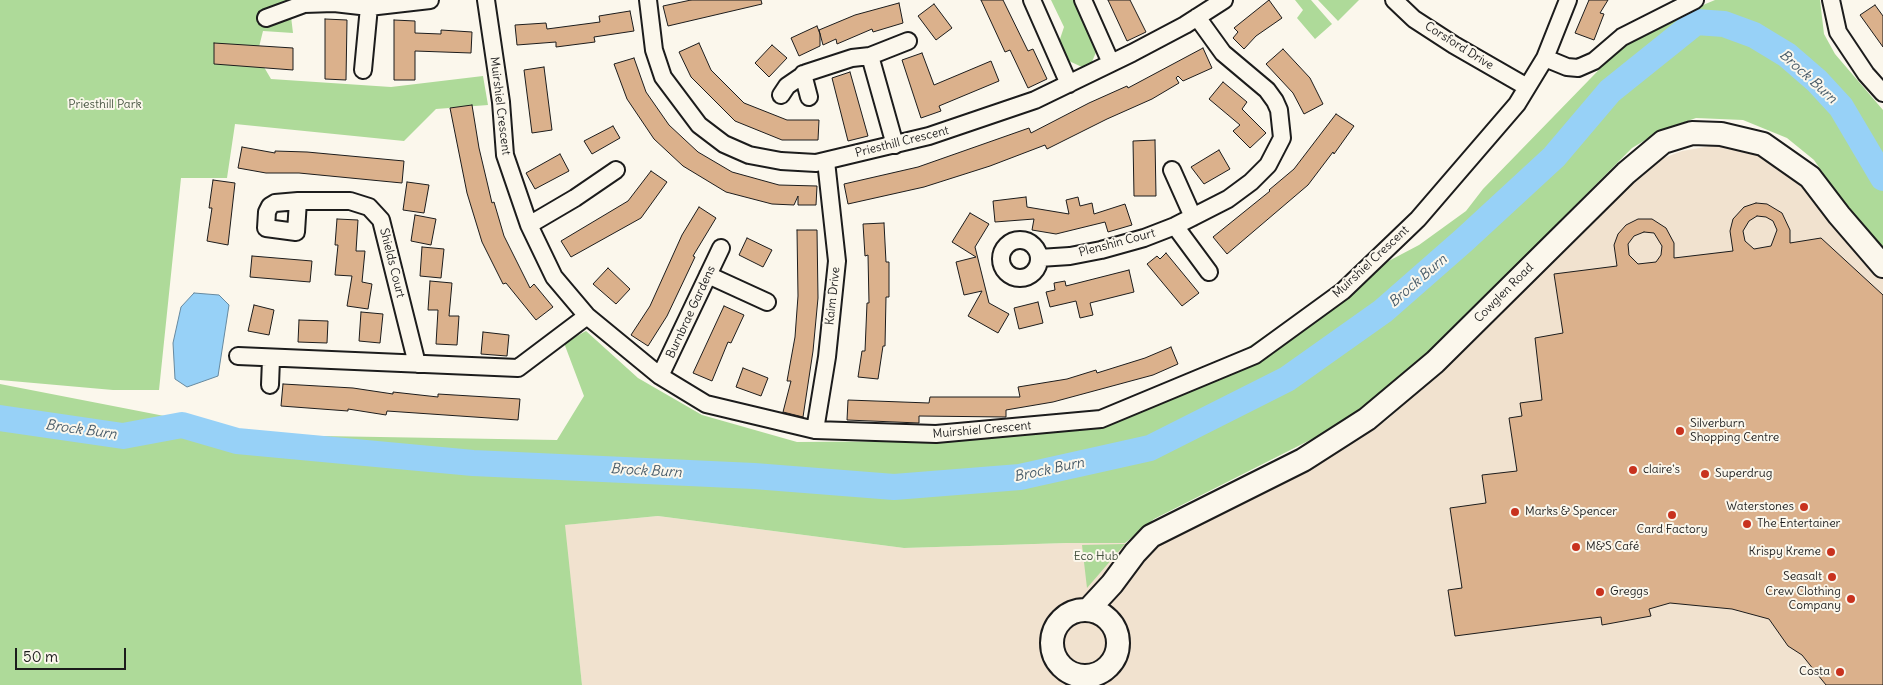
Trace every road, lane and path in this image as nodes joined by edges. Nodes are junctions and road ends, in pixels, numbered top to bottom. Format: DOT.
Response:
graph roads {
  1 [pos="424,0"];
  2 [pos="486,0"];
  3 [pos="648,0"];
  4 [pos="1032,0"];
  5 [pos="1084,0"];
  6 [pos="1224,0"];
  7 [pos="1394,0"];
  8 [pos="1568,0"];
  9 [pos="1695,0"];
  10 [pos="1832,0"];
  11 [pos="333,1"];
  12 [pos="369,7"];
  13 [pos="1197,17"];
  14 [pos="266,18"];
  15 [pos="908,40"];
  16 [pos="870,56"];
  17 [pos="1545,58"];
  18 [pos="1111,64"];
  19 [pos="363,70"];
  20 [pos="803,74"];
  21 [pos="1069,84"];
  22 [pos="1527,87"];
  23 [pos="1883,93"];
  24 [pos="781,95"];
  25 [pos="809,96"];
  26 [pos="895,145"];
  27 [pos="826,161"];
  28 [pos="616,170"];
  29 [pos="1172,170"];
  30 [pos="298,201"];
  31 [pos="1193,217"];
  32 [pos="529,225"];
  33 [pos="1175,226"];
  34 [pos="721,248"];
  35 [pos="1039,258"];
  36 [pos="1883,266"];
  37 [pos="1209,272"];
  38 [pos="708,275"];
  39 [pos="767,302"];
  40 [pos="587,316"];
  41 [pos="238,356"];
  42 [pos="271,358"];
  43 [pos="417,364"];
  44 [pos="660,376"];
  45 [pos="270,385"];
  46 [pos="815,430"];
  47 [pos="1098,615"];
  48 [pos="1090,679"];
  1 -- 12 [label="street"];
  2 -- 32 [label="street, Muirshiel Crescent"];
  3 -- 27 [label="street, Priesthill Crescent"];
  4 -- 21 [label="street"];
  5 -- 18 [label="street"];
  6 -- 13 [label="street, Priesthill Crescent"];
  7 -- 22 [label="street, Corsford Drive"];
  8 -- 17 [label="street, Muirshiel Crescent"];
  9 -- 17 [label="street"];
  10 -- 23 [label="street"];
  11 -- 12 [label="street"];
  11 -- 14 [label="street"];
  12 -- 19 [label="street"];
  13 -- 18 [label="street, Priesthill Crescent"];
  13 -- 31 [label="street, Plenshin Court"];
  15 -- 16 [label="street"];
  16 -- 20 [label="street"];
  16 -- 26 [label="street"];
  17 -- 22 [label="street, Muirshiel Crescent"];
  18 -- 21 [label="street, Priesthill Crescent"];
  20 -- 24 [label="street"];
  20 -- 25 [label="street"];
  21 -- 26 [label="street, Priesthill Crescent"];
  22 -- 46 [label="street, Muirshiel Crescent"];
  26 -- 27 [label="street, Priesthill Crescent"];
  27 -- 46 [label="street, Kaim Drive"];
  28 -- 32 [label="street"];
  29 -- 31 [label="street"];
  30 -- 43 [label="street, Shields Court"];
  31 -- 33 [label="street, Plenshin Court"];
  32 -- 40 [label="street, Muirshiel Crescent"];
  33 -- 35 [label="street, Plenshin Court"];
  33 -- 37 [label="street"];
  34 -- 38 [label="street, Burnbrae Gardens"];
  36 -- 47 [label="street, Cowglen Road"];
  38 -- 39 [label="street"];
  38 -- 44 [label="street, Burnbrae Gardens"];
  40 -- 43 [label="street"];
  40 -- 44 [label="street, Muirshiel Crescent"];
  41 -- 42 [label="street"];
  42 -- 43 [label="street"];
  42 -- 45 [label="street"];
  44 -- 46 [label="street, Muirshiel Crescent"];
  47 -- 48 [label="street"];
  47 -- 48 [label="street"];
}
